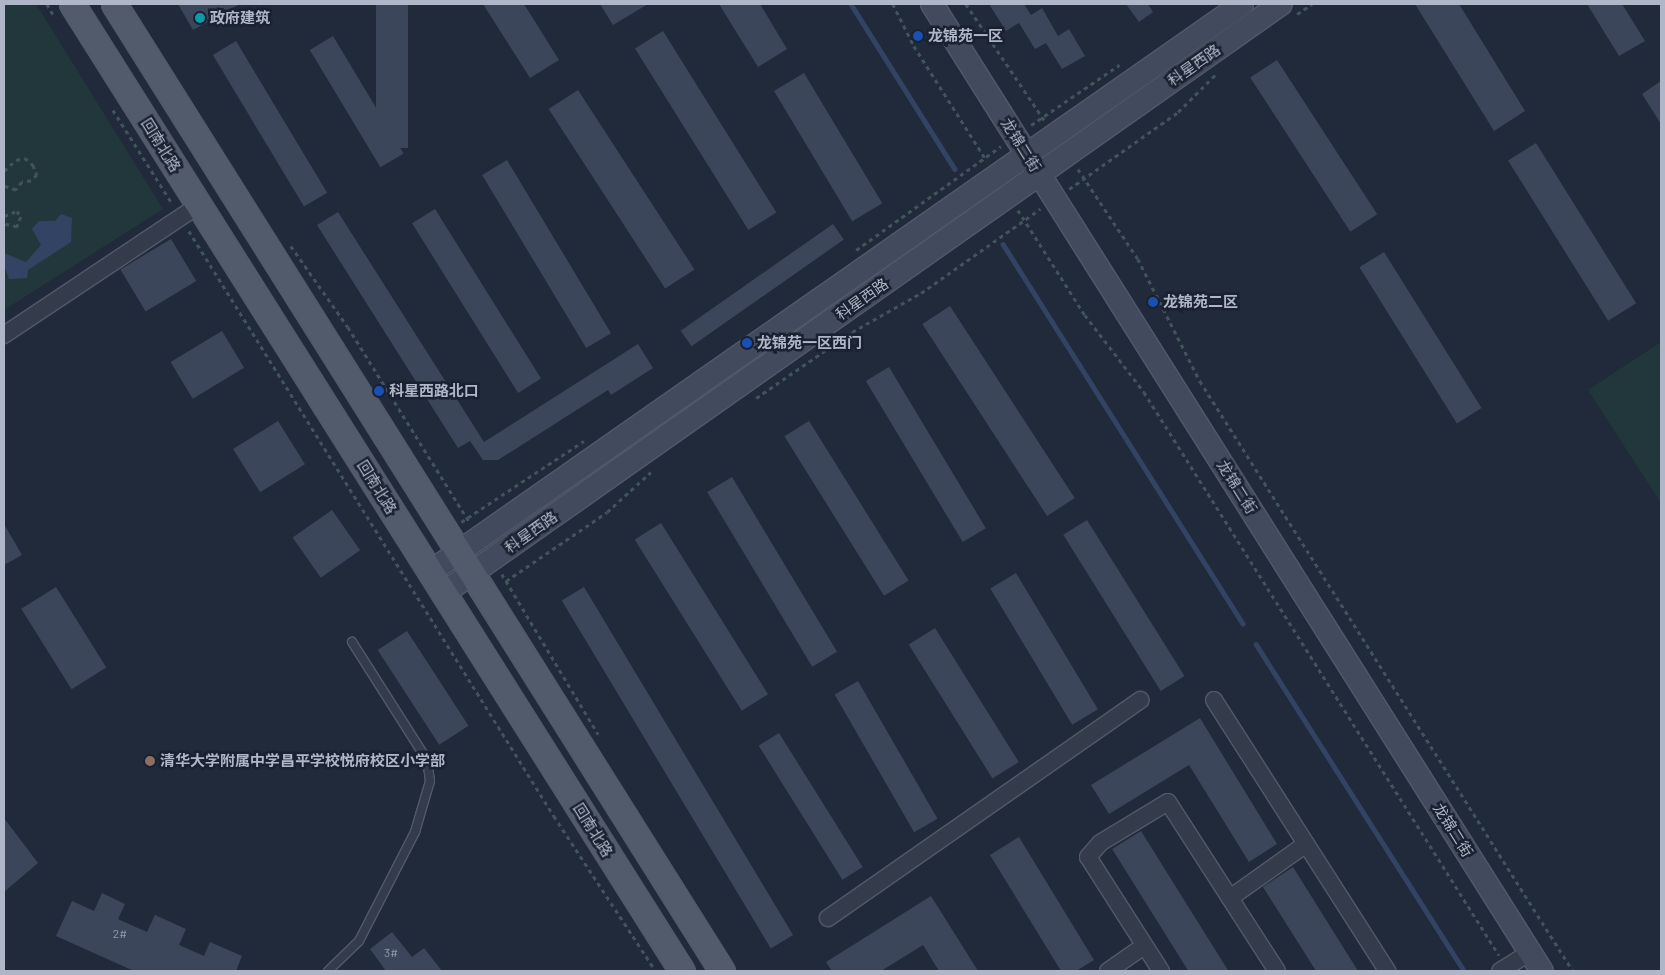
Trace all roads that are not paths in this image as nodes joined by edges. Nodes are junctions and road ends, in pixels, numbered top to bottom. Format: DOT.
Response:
graph roads {
  1 [pos="114,4"];
  2 [pos="932,4"];
  3 [pos="1242,4"];
  4 [pos="1289,9"];
  5 [pos="65,12"];
  6 [pos="1027,154"];
  7 [pos="1040,174"];
  8 [pos="190,211"];
  9 [pos="4,335"];
  10 [pos="459,552"];
  11 [pos="430,572"];
  12 [pos="472,573"];
  13 [pos="444,594"];
  14 [pos="352,642"];
  15 [pos="1141,700"];
  16 [pos="1214,700"];
  17 [pos="1306,844"];
  18 [pos="1230,898"];
  19 [pos="828,918"];
  20 [pos="1144,946"];
  21 [pos="1530,952"];
  22 [pos="1503,969"];
  23 [pos="328,971"];
  24 [pos="682,971"];
  25 [pos="722,971"];
  26 [pos="1108,971"];
  27 [pos="1160,971"];
  28 [pos="1276,971"];
  29 [pos="1387,971"];
  30 [pos="1542,971"];
  1 -- 10 [label="main road"];
  2 -- 6 [label="street, 龙锦二街"];
  3 -- 6 [label="street, 科星西路"];
  4 -- 7 [label="street, 科星西路"];
  5 -- 8 [label="main road, 回南北路"];
  6 -- 7 [label="street, 龙锦二街"];
  6 -- 10 [label="street, 科星西路"];
  7 -- 12 [label="street, 科星西路"];
  7 -- 21 [label="street, 龙锦二街"];
  8 -- 9 [label="street"];
  8 -- 11 [label="main road, 回南北路"];
  10 -- 11 [label="street, 科星西路"];
  10 -- 12 [label="main road"];
  11 -- 13 [label="main road, 回南北路"];
  12 -- 13 [label="street, 科星西路"];
  12 -- 25 [label="main road"];
  13 -- 24 [label="main road, 回南北路"];
  14 -- 23 [label="lane"];
  15 -- 19 [label="street"];
  16 -- 17 [label="street"];
  17 -- 18 [label="street"];
  17 -- 29 [label="street"];
  18 -- 20 [label="street"];
  18 -- 28 [label="street"];
  20 -- 26 [label="street"];
  20 -- 27 [label="street"];
  21 -- 22 [label="street"];
  21 -- 30 [label="street, 龙锦二街"];
}
